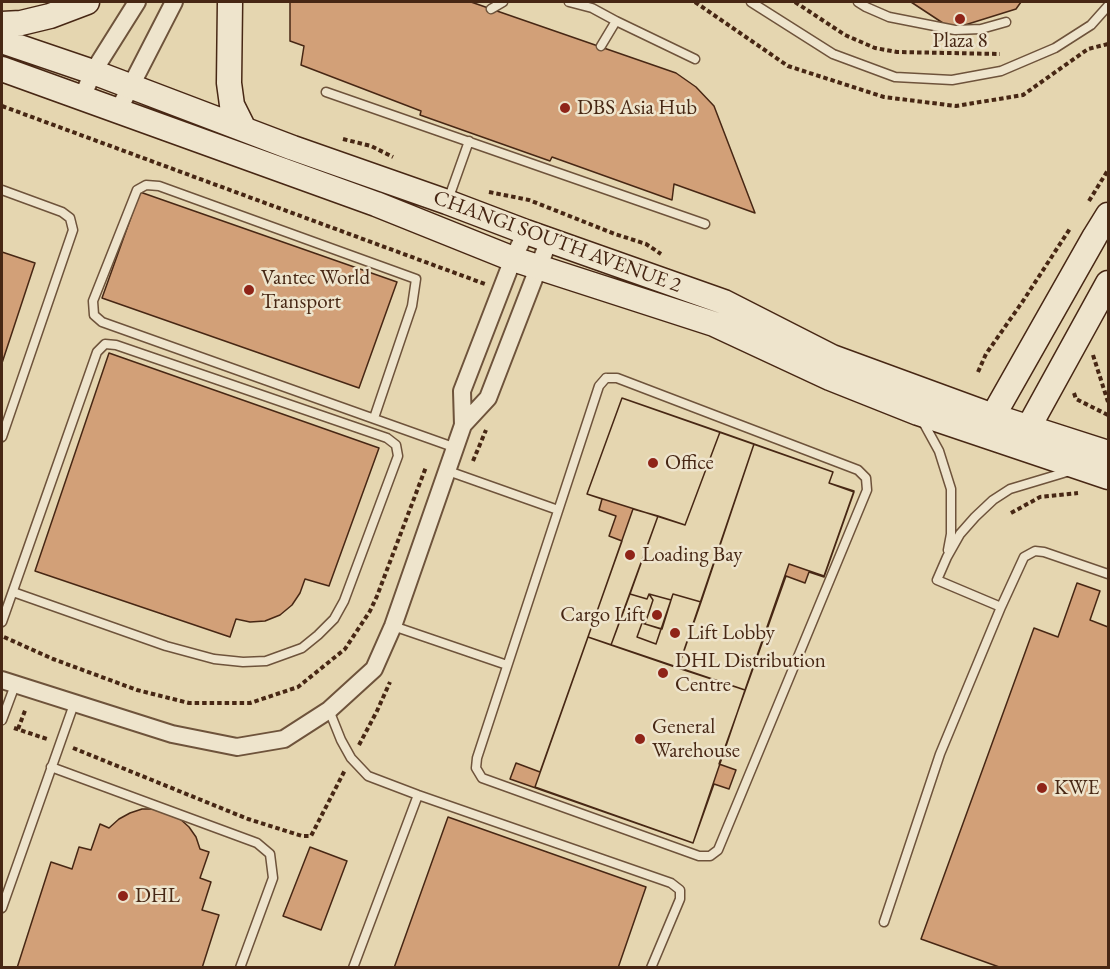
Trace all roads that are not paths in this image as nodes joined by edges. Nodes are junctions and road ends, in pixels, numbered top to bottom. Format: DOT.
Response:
graph roads {
  1 [pos="87,2"];
  2 [pos="137,2"];
  3 [pos="174,2"];
  4 [pos="230,2"];
  5 [pos="502,2"];
  6 [pos="569,2"];
  7 [pos="751,2"];
  8 [pos="858,2"];
  9 [pos="595,5"];
  10 [pos="1108,6"];
  11 [pos="491,9"];
  12 [pos="616,21"];
  13 [pos="1006,22"];
  14 [pos="2,24"];
  15 [pos="2,41"];
  16 [pos="601,46"];
  17 [pos="695,59"];
  18 [pos="2,69"];
  19 [pos="93,72"];
  20 [pos="130,86"];
  21 [pos="326,92"];
  22 [pos="82,98"];
  23 [pos="118,111"];
  24 [pos="244,129"];
  25 [pos="469,141"];
  26 [pos="2,190"];
  27 [pos="447,202"];
  28 [pos="1108,215"];
  29 [pos="705,224"];
  30 [pos="526,232"];
  31 [pos="549,240"];
  32 [pos="513,259"];
  33 [pos="538,267"];
  34 [pos="1108,283"];
  35 [pos="918,413"];
  36 [pos="374,418"];
  37 [pos="463,425"];
  38 [pos="989,426"];
  39 [pos="2,436"];
  40 [pos="1023,437"];
  41 [pos="456,448"];
  42 [pos="1108,453"];
  43 [pos="1079,468"];
  44 [pos="448,471"];
  45 [pos="1108,477"];
  46 [pos="558,510"];
  47 [pos="947,557"];
  48 [pos="1108,574"];
  49 [pos="13,592"];
  50 [pos="1001,607"];
  51 [pos="2,622"];
  52 [pos="393,626"];
  53 [pos="507,665"];
  54 [pos="8,682"];
  55 [pos="74,704"];
  56 [pos="329,710"];
  57 [pos="2,720"];
  58 [pos="51,768"];
  59 [pos="418,795"];
  60 [pos="2,908"];
  61 [pos="884,922"];
  62 [pos="240,968"];
  63 [pos="353,968"];
  64 [pos="651,968"];
  1 -- 14 [label="street"];
  2 -- 19 [label="street"];
  3 -- 20 [label="street"];
  4 -- 24 [label="street"];
  5 -- 11 [label="lane"];
  6 -- 9 [label="lane"];
  7 -- 10 [label="lane"];
  8 -- 13 [label="lane"];
  9 -- 12 [label="lane"];
  12 -- 16 [label="lane"];
  12 -- 17 [label="lane"];
  15 -- 19 [label="street, CHANGI SOUTH AVENUE 2"];
  18 -- 22 [label="street, CHANGI SOUTH AVENUE 2"];
  19 -- 20 [label="street, CHANGI SOUTH AVENUE 2"];
  19 -- 22 [label="street"];
  20 -- 23 [label="street"];
  20 -- 24 [label="street, CHANGI SOUTH AVENUE 2"];
  21 -- 25 [label="lane"];
  22 -- 23 [label="street, CHANGI SOUTH AVENUE 2"];
  23 -- 32 [label="street, CHANGI SOUTH AVENUE 2"];
  24 -- 27 [label="street, CHANGI SOUTH AVENUE 2"];
  25 -- 27 [label="lane"];
  25 -- 29 [label="lane"];
  26 -- 39 [label="lane"];
  27 -- 30 [label="street, CHANGI SOUTH AVENUE 2"];
  28 -- 38 [label="street"];
  30 -- 31 [label="street, CHANGI SOUTH AVENUE 2"];
  30 -- 32 [label="street"];
  31 -- 33 [label="street"];
  31 -- 38 [label="street, CHANGI SOUTH AVENUE 2"];
  32 -- 33 [label="street, CHANGI SOUTH AVENUE 2"];
  32 -- 37 [label="street"];
  33 -- 35 [label="street, CHANGI SOUTH AVENUE 2"];
  33 -- 37 [label="street"];
  34 -- 40 [label="street"];
  35 -- 38 [label="street, CHANGI SOUTH AVENUE 2"];
  35 -- 47 [label="lane"];
  36 -- 36 [label="lane"];
  36 -- 41 [label="lane"];
  37 -- 41 [label="street"];
  38 -- 40 [label="street, CHANGI SOUTH AVENUE 2"];
  40 -- 42 [label="street, CHANGI SOUTH AVENUE 2"];
  40 -- 43 [label="street, CHANGI SOUTH AVENUE 2"];
  41 -- 44 [label="street"];
  43 -- 45 [label="street, CHANGI SOUTH AVENUE 2"];
  43 -- 47 [label="lane"];
  44 -- 46 [label="lane"];
  44 -- 52 [label="street"];
  46 -- 53 [label="lane"];
  46 -- 53 [label="lane"];
  47 -- 50 [label="lane"];
  48 -- 50 [label="lane"];
  49 -- 49 [label="lane"];
  49 -- 51 [label="lane"];
  50 -- 61 [label="lane"];
  52 -- 53 [label="lane"];
  52 -- 56 [label="street"];
  54 -- 55 [label="street"];
  54 -- 57 [label="lane"];
  55 -- 56 [label="street"];
  55 -- 58 [label="lane"];
  56 -- 59 [label="lane"];
  58 -- 60 [label="lane"];
  58 -- 62 [label="lane"];
  59 -- 63 [label="lane"];
  59 -- 64 [label="lane"];
}
